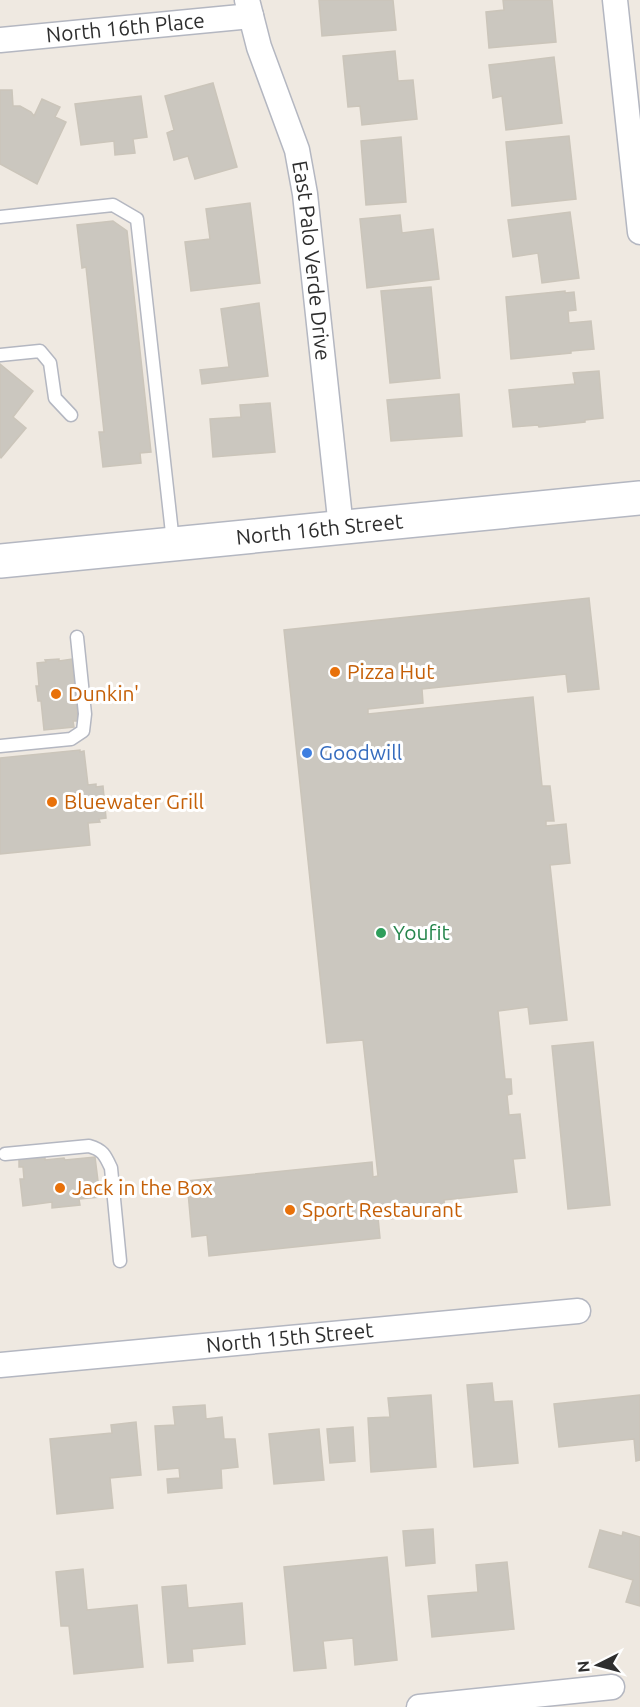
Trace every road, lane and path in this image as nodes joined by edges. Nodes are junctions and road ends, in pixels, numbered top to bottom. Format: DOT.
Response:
graph roads {
  1 [pos="615,0"];
  2 [pos="249,8"];
  3 [pos="0,40"];
  4 [pos="634,99"];
  5 [pos="0,217"];
  6 [pos="640,232"];
  7 [pos="0,355"];
  8 [pos="71,415"];
  9 [pos="640,498"];
  10 [pos="341,528"];
  11 [pos="173,544"];
  12 [pos="0,561"];
  13 [pos="77,637"];
  14 [pos="0,746"];
  15 [pos="5,1155"];
  16 [pos="120,1261"];
  17 [pos="578,1311"];
  18 [pos="0,1365"];
  19 [pos="612,1688"];
  20 [pos="419,1707"];
  1 -- 4 [label="street"];
  2 -- 3 [label="street, North 16th Place"];
  2 -- 10 [label="street, East Palo Verde Drive"];
  4 -- 6 [label="street"];
  5 -- 11 [label="lane"];
  7 -- 8 [label="lane"];
  9 -- 10 [label="main road, North 16th Street"];
  10 -- 11 [label="main road, North 16th Street"];
  11 -- 12 [label="main road, North 16th Street"];
  13 -- 14 [label="lane"];
  15 -- 16 [label="lane"];
  17 -- 18 [label="street, North 15th Street"];
  19 -- 20 [label="street"];
}
